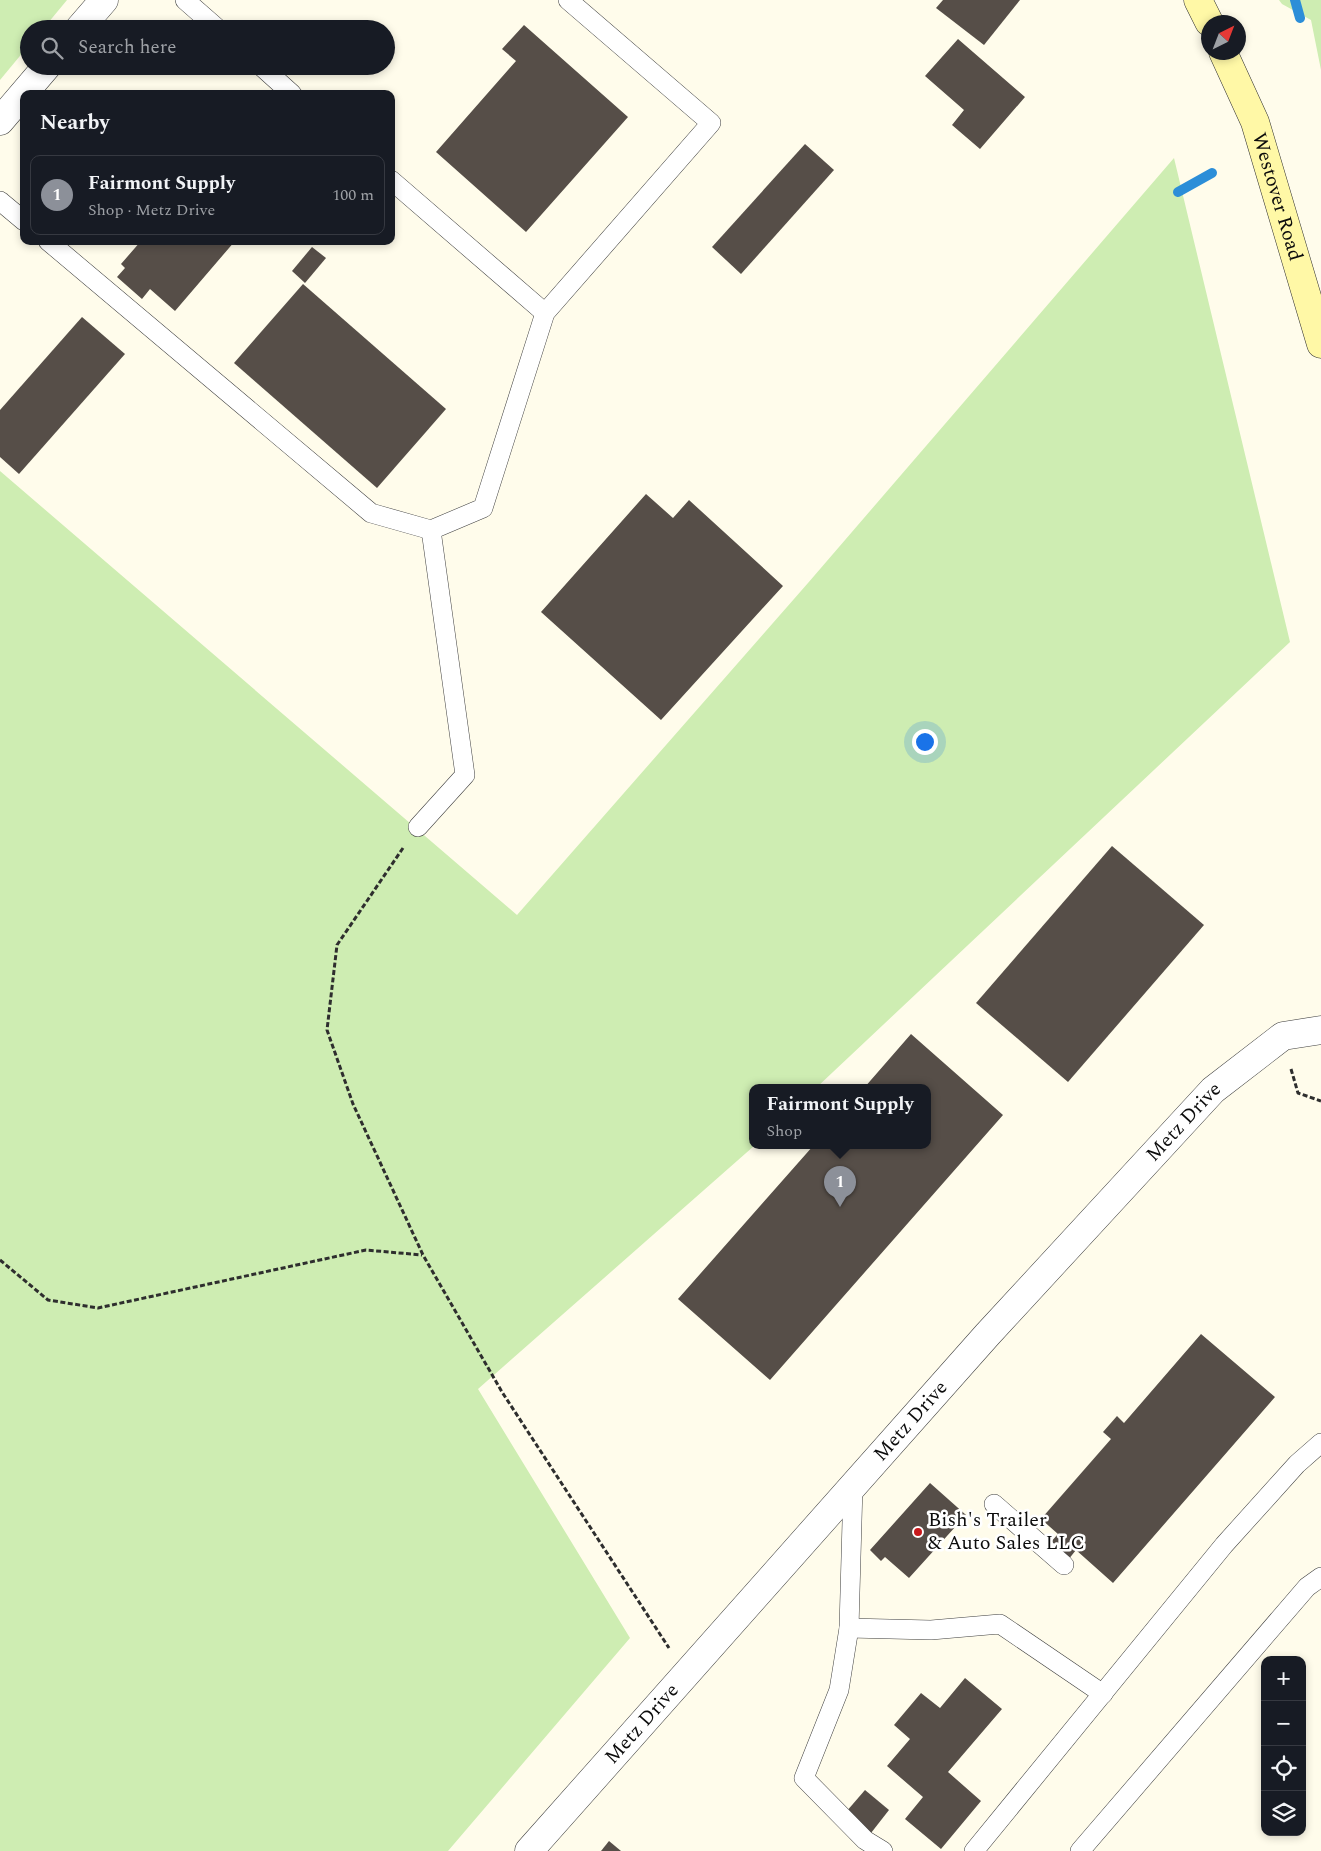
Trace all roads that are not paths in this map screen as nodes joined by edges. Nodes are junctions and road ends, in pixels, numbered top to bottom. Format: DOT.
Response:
graph roads {
  1 [pos="104,0"];
  2 [pos="185,0"];
  3 [pos="568,0"];
  4 [pos="1198,0"];
  5 [pos="1205,15"];
  6 [pos="87,20"];
  7 [pos="208,20"];
  8 [pos="1226,60"];
  9 [pos="39,75"];
  10 [pos="271,75"];
  11 [pos="26,90"];
  12 [pos="288,90"];
  13 [pos="20,98"];
  14 [pos="0,121"];
  15 [pos="395,183"];
  16 [pos="0,201"];
  17 [pos="20,218"];
  18 [pos="53,245"];
  19 [pos="545,313"];
  20 [pos="1321,344"];
  21 [pos="431,530"];
  22 [pos="418,827"];
  23 [pos="1321,1030"];
  24 [pos="1321,1443"];
  25 [pos="853,1486"];
  26 [pos="994,1504"];
  27 [pos="1064,1565"];
  28 [pos="1321,1577"];
  29 [pos="849,1628"];
  30 [pos="1103,1694"];
  31 [pos="528,1851"];
  32 [pos="883,1851"];
  33 [pos="974,1851"];
  34 [pos="1080,1851"];
  1 -- 6 [label="street"];
  2 -- 7 [label="lane"];
  3 -- 19 [label="lane"];
  4 -- 5 [label="street"];
  8 -- 20 [label="street, Westover Road"];
  9 -- 11 [label="street"];
  10 -- 12 [label="lane"];
  13 -- 14 [label="street"];
  15 -- 19 [label="lane"];
  16 -- 17 [label="lane"];
  18 -- 21 [label="lane"];
  19 -- 21 [label="lane"];
  21 -- 22 [label="lane"];
  23 -- 25 [label="street, Metz Drive"];
  24 -- 30 [label="lane"];
  25 -- 29 [label="lane"];
  25 -- 31 [label="street, Metz Drive"];
  26 -- 27 [label="lane"];
  28 -- 34 [label="lane"];
  29 -- 30 [label="lane"];
  29 -- 32 [label="lane"];
  30 -- 33 [label="lane"];
}
